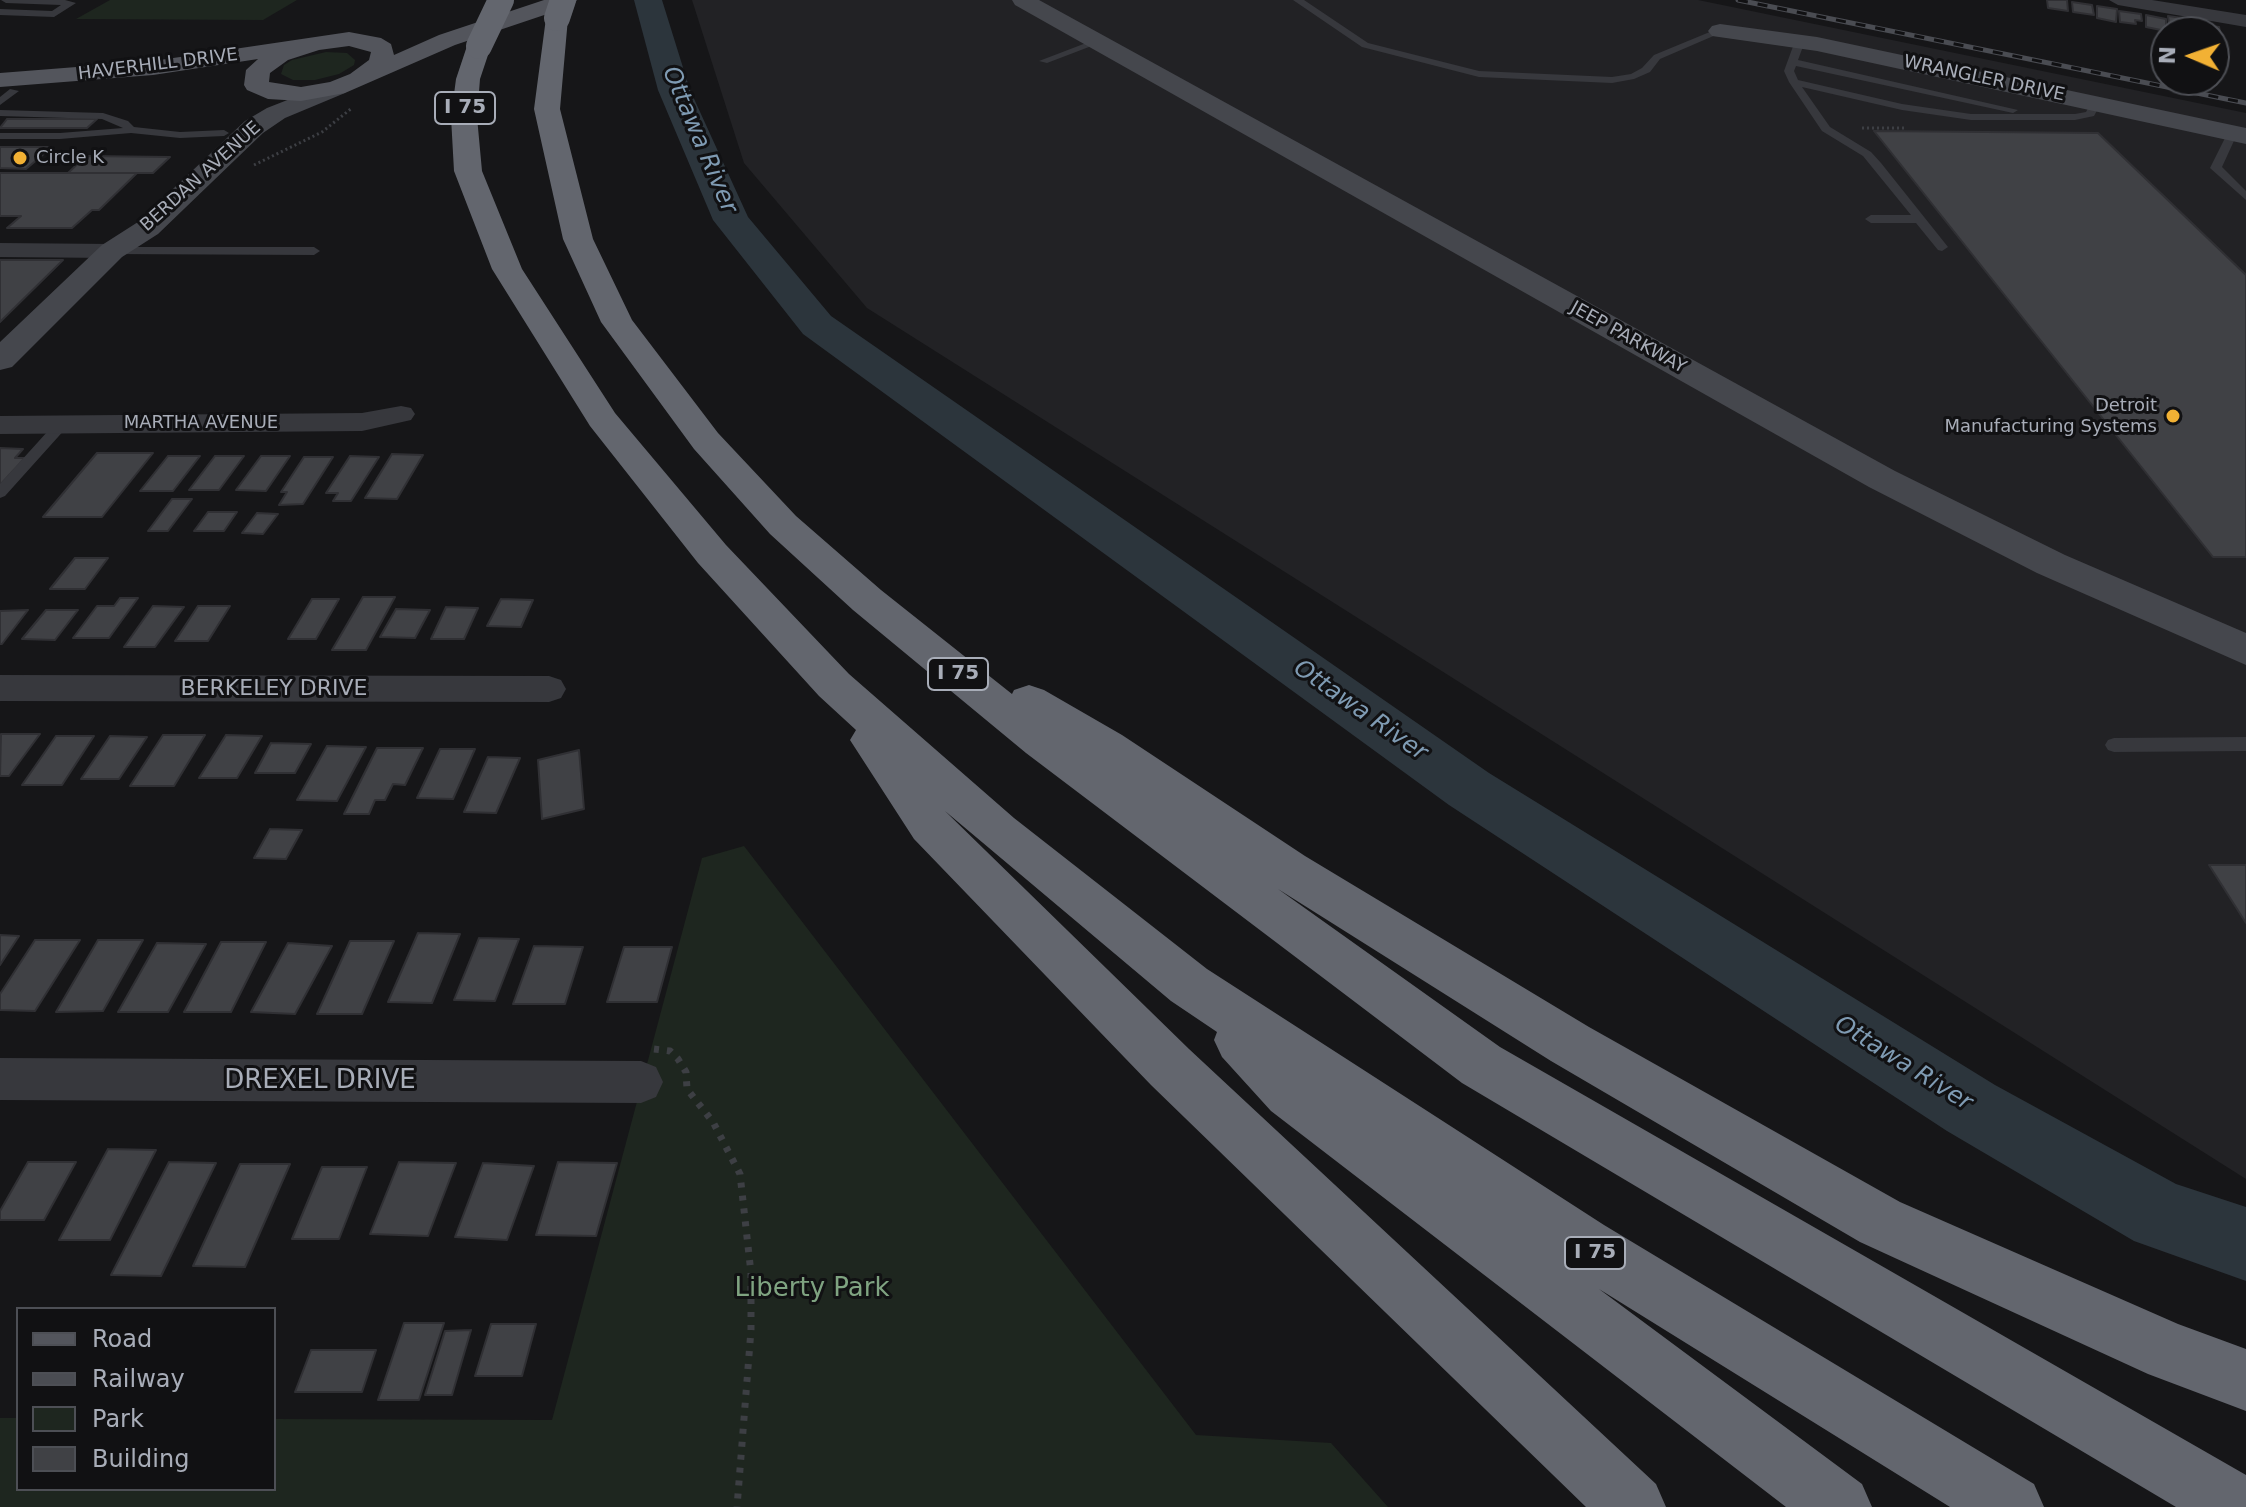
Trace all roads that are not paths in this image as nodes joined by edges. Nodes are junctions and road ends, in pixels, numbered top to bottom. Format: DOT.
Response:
graph roads {
  1 [pos="6,0"];
  2 [pos="501,0"];
  3 [pos="1023,0"];
  4 [pos="1298,0"];
  5 [pos="2118,0"];
  6 [pos="554,4"];
  7 [pos="0,12"];
  8 [pos="2246,21"];
  9 [pos="1720,31"];
  10 [pos="349,39"];
  11 [pos="1097,42"];
  12 [pos="316,43"];
  13 [pos="1796,52"];
  14 [pos="1044,61"];
  15 [pos="1794,82"];
  16 [pos="257,86"];
  17 [pos="351,89"];
  18 [pos="4,91"];
  19 [pos="2096,103"];
  20 [pos="0,113"];
  21 [pos="2047,118"];
  22 [pos="131,130"];
  23 [pos="224,133"];
  24 [pos="2239,134"];
  25 [pos="0,136"];
  26 [pos="2246,197"];
  27 [pos="1871,219"];
  28 [pos="1920,219"];
  29 [pos="1942,247"];
  30 [pos="0,250"];
  31 [pos="112,251"];
  32 [pos="314,251"];
  33 [pos="0,360"];
  34 [pos="401,414"];
  35 [pos="62,424"];
  36 [pos="0,425"];
  37 [pos="0,493"];
  38 [pos="889,618"];
  39 [pos="2246,650"];
  40 [pos="834,685"];
  41 [pos="0,688"];
  42 [pos="549,689"];
  43 [pos="2246,744"];
  44 [pos="2114,745"];
  45 [pos="1189,985"];
  46 [pos="646,1066"];
  47 [pos="0,1079"];
  48 [pos="2246,1380"];
  49 [pos="1633,1507"];
  50 [pos="1839,1507"];
  51 [pos="2011,1507"];
  52 [pos="2238,1507"];
  1 -- 7 [label="lane"];
  2 -- 40 [label="highway, I 75, bridge"];
  3 -- 11 [label="street, JEEP PARKWAY"];
  4 -- 9 [label="lane"];
  5 -- 8 [label="street"];
  6 -- 10 [label="main road"];
  6 -- 17 [label="main road"];
  6 -- 38 [label="highway, I 75"];
  9 -- 13 [label="street, WRANGLER DRIVE"];
  10 -- 12 [label="main road"];
  10 -- 17 [label="main road"];
  11 -- 14 [label="lane"];
  11 -- 39 [label="street, JEEP PARKWAY"];
  12 -- 16 [label="main road"];
  12 -- 18 [label="main road, HAVERHILL DRIVE"];
  13 -- 15 [label="lane"];
  13 -- 19 [label="street, WRANGLER DRIVE"];
  13 -- 21 [label="lane"];
  15 -- 21 [label="lane"];
  15 -- 28 [label="lane"];
  16 -- 17 [label="main road, HAVERHILL DRIVE"];
  16 -- 18 [label="main road, HAVERHILL DRIVE"];
  16 -- 23 [label="street, BERDAN AVENUE"];
  17 -- 31 [label="street, BERDAN AVENUE"];
  19 -- 21 [label="lane"];
  19 -- 24 [label="street, WRANGLER DRIVE"];
  20 -- 22 [label="lane"];
  22 -- 23 [label="lane"];
  22 -- 25 [label="lane"];
  23 -- 31 [label="street, BERDAN AVENUE"];
  24 -- 26 [label="lane"];
  27 -- 28 [label="lane"];
  28 -- 29 [label="lane"];
  30 -- 31 [label="street"];
  31 -- 32 [label="lane"];
  31 -- 33 [label="street, BERDAN AVENUE"];
  34 -- 35 [label="street, MARTHA AVENUE"];
  35 -- 36 [label="street, MARTHA AVENUE"];
  35 -- 37 [label="lane"];
  38 -- 48 [label="highway"];
  38 -- 52 [label="highway, I 75"];
  40 -- 45 [label="highway, I 75"];
  40 -- 49 [label="highway"];
  41 -- 42 [label="street, BERKELEY DRIVE"];
  43 -- 44 [label="lane"];
  45 -- 50 [label="highway"];
  45 -- 51 [label="highway, I 75"];
  46 -- 47 [label="street, DREXEL DRIVE"];
}
